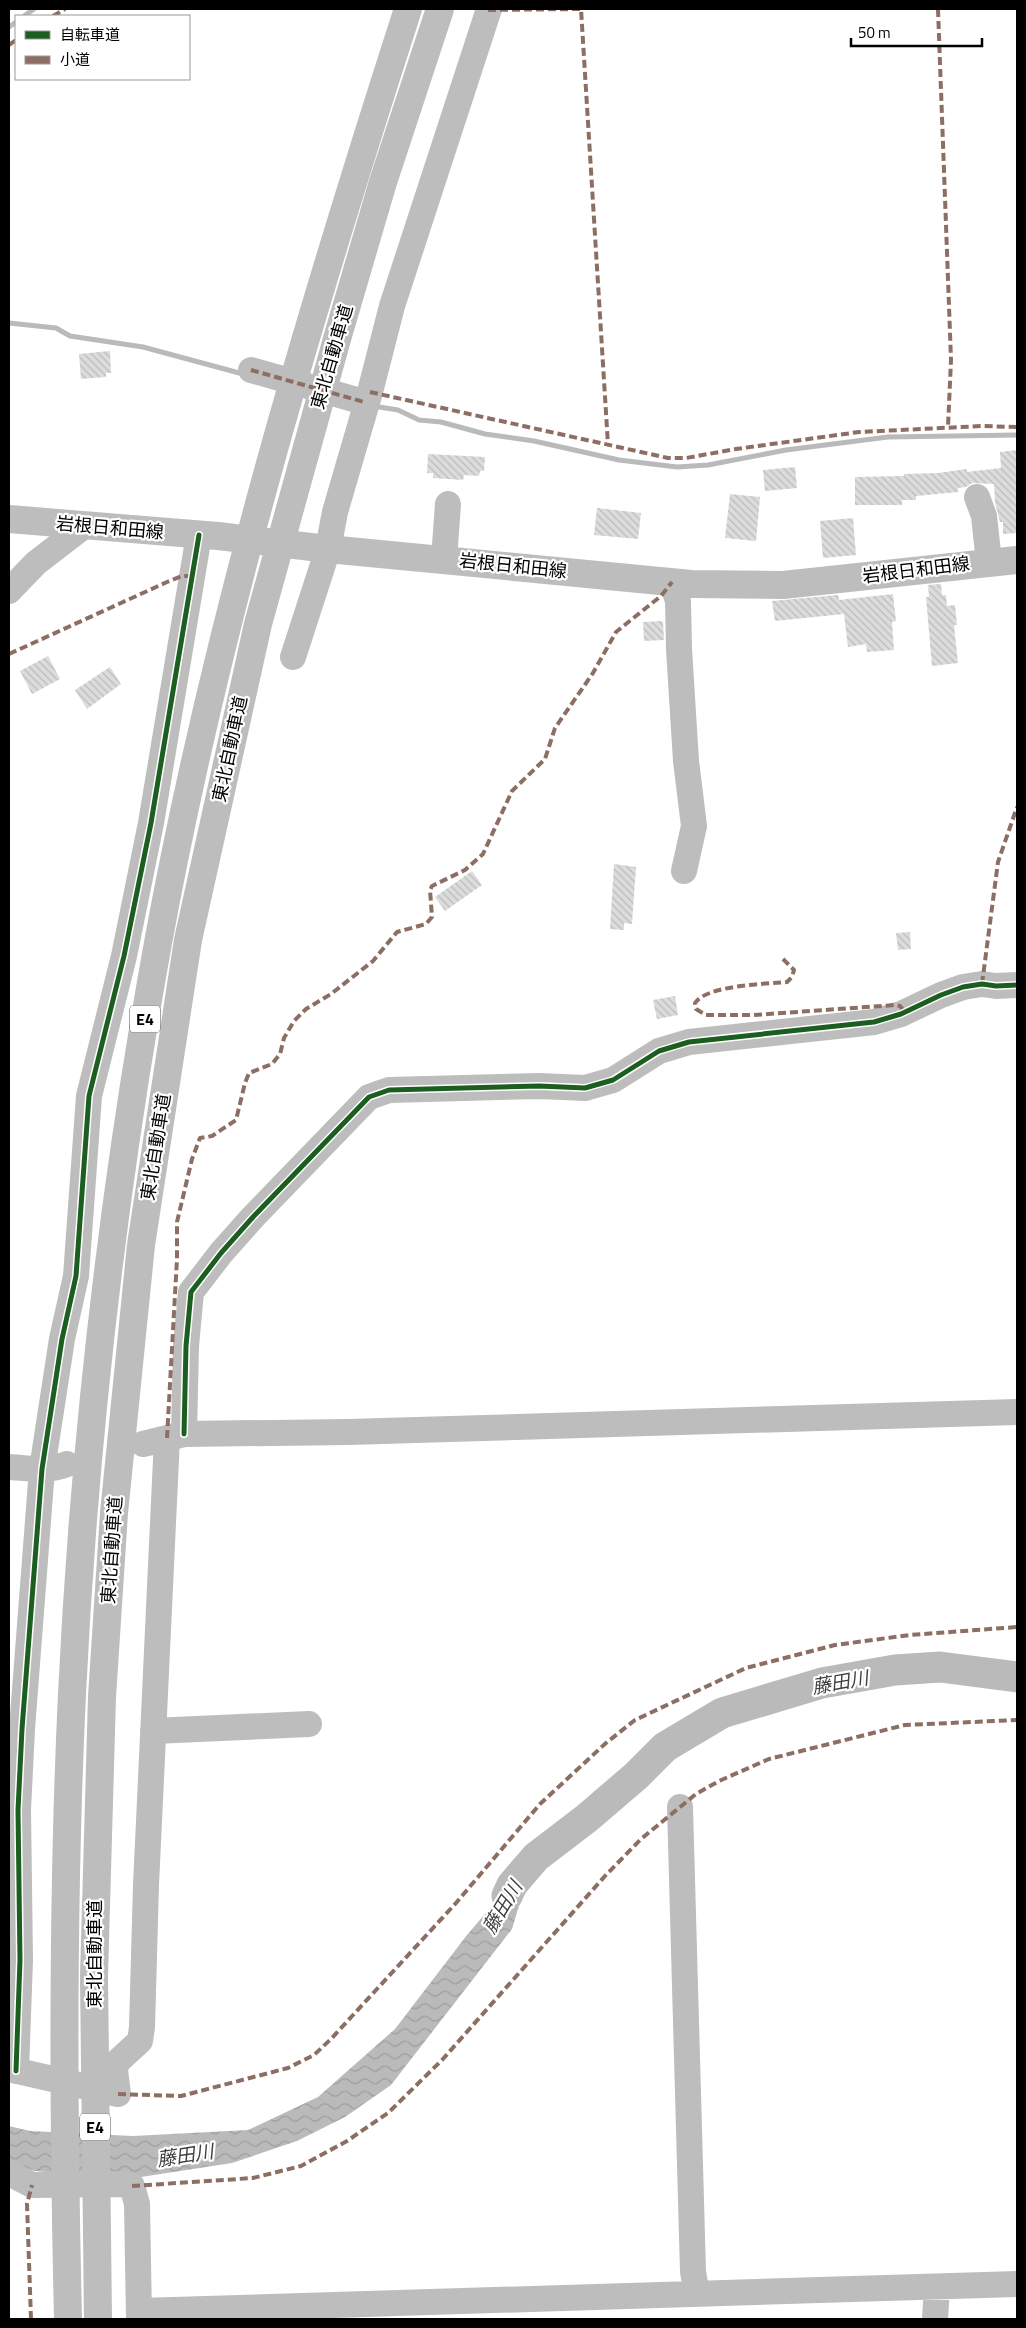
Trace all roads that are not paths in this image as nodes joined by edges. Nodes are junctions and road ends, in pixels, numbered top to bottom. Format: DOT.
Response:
graph roads {
  1 [pos="408,9"];
  2 [pos="440,9"];
  3 [pos="489,9"];
  4 [pos="251,370"];
  5 [pos="364,402"];
  6 [pos="978,497"];
  7 [pos="448,504"];
  8 [pos="9,519"];
  9 [pos="84,526"];
  10 [pos="209,536"];
  11 [pos="320,548"];
  12 [pos="444,560"];
  13 [pos="1017,560"];
  14 [pos="989,562"];
  15 [pos="672,582"];
  16 [pos="9,591"];
  17 [pos="293,657"];
  18 [pos="684,871"];
  19 [pos="1017,985"];
  20 [pos="1017,1412"];
  21 [pos="165,1438"];
  22 [pos="67,1464"];
  23 [pos="9,1467"];
  24 [pos="42,1469"];
  25 [pos="309,1724"];
  26 [pos="153,1731"];
  27 [pos="680,1807"];
  28 [pos="13,2070"];
  29 [pos="9,2173"];
  30 [pos="1017,2284"];
  31 [pos="937,2287"];
  32 [pos="697,2294"];
  33 [pos="139,2315"];
  34 [pos="68,2319"];
  35 [pos="98,2319"];
  36 [pos="935,2319"];
  1 -- 34 [label="main road, 東北自動車道 / E4"];
  2 -- 35 [label="main road, 東北自動車道 / E4"];
  3 -- 11 [label="street"];
  4 -- 5 [label="street"];
  6 -- 14 [label="street"];
  7 -- 12 [label="street"];
  8 -- 9 [label="main road, 岩根日和田線"];
  9 -- 10 [label="main road, 岩根日和田線"];
  9 -- 16 [label="street"];
  10 -- 11 [label="main road, 岩根日和田線"];
  10 -- 24 [label="street"];
  11 -- 12 [label="main road, 岩根日和田線"];
  11 -- 17 [label="street"];
  12 -- 15 [label="main road, 岩根日和田線"];
  13 -- 14 [label="main road, 岩根日和田線"];
  14 -- 15 [label="main road, 岩根日和田線"];
  15 -- 18 [label="street"];
  19 -- 21 [label="street"];
  20 -- 21 [label="street"];
  21 -- 26 [label="street"];
  22 -- 24 [label="street"];
  23 -- 24 [label="street"];
  24 -- 28 [label="street"];
  25 -- 26 [label="street"];
  26 -- 28 [label="street"];
  27 -- 32 [label="street"];
  29 -- 33 [label="street"];
  30 -- 31 [label="street"];
  31 -- 32 [label="street"];
  31 -- 36 [label="street"];
  32 -- 33 [label="street"];
}
